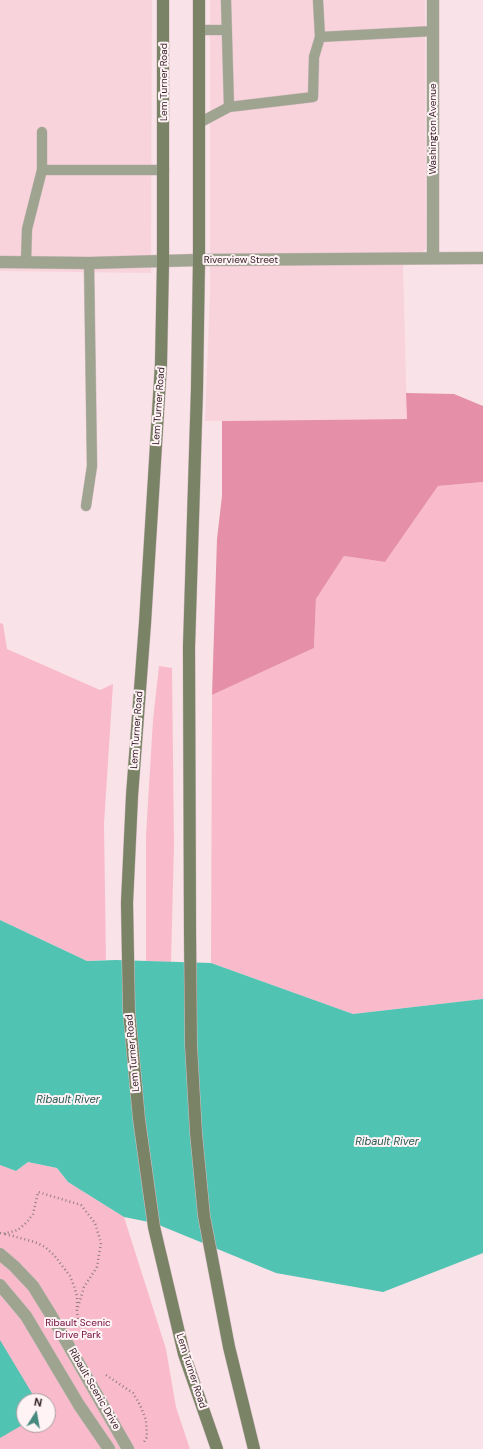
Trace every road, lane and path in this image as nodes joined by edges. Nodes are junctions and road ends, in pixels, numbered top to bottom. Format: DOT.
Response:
graph roads {
  1 [pos="163,0"];
  2 [pos="199,0"];
  3 [pos="226,0"];
  4 [pos="318,0"];
  5 [pos="433,0"];
  6 [pos="200,30"];
  7 [pos="226,30"];
  8 [pos="433,31"];
  9 [pos="320,37"];
  10 [pos="229,106"];
  11 [pos="199,123"];
  12 [pos="42,132"];
  13 [pos="42,170"];
  14 [pos="164,170"];
  15 [pos="433,258"];
  16 [pos="483,258"];
  17 [pos="199,260"];
  18 [pos="0,262"];
  19 [pos="26,262"];
  20 [pos="163,262"];
  21 [pos="89,263"];
  22 [pos="86,506"];
  23 [pos="1,1233"];
  24 [pos="0,1254"];
  25 [pos="0,1286"];
  26 [pos="77,1310"];
  27 [pos="80,1331"];
  28 [pos="102,1373"];
  29 [pos="109,1449"];
  30 [pos="128,1449"];
  31 [pos="139,1449"];
  32 [pos="218,1449"];
  33 [pos="254,1449"];
  1 -- 14 [label="main road, Lem Turner Road"];
  2 -- 6 [label="main road"];
  3 -- 7 [label="lane"];
  4 -- 9 [label="lane"];
  5 -- 8 [label="street, Washington Avenue"];
  6 -- 7 [label="lane"];
  6 -- 11 [label="main road"];
  7 -- 10 [label="lane"];
  8 -- 9 [label="lane"];
  8 -- 15 [label="street, Washington Avenue"];
  9 -- 10 [label="lane"];
  10 -- 11 [label="lane"];
  11 -- 17 [label="main road"];
  12 -- 13 [label="lane"];
  13 -- 14 [label="lane"];
  13 -- 19 [label="lane"];
  14 -- 20 [label="main road, Lem Turner Road"];
  15 -- 16 [label="street, Riverview Street"];
  15 -- 17 [label="street, Riverview Street"];
  17 -- 20 [label="street, Riverview Street"];
  17 -- 33 [label="main road"];
  18 -- 19 [label="street, Riverview Street"];
  19 -- 21 [label="street, Riverview Street"];
  20 -- 21 [label="street, Riverview Street"];
  20 -- 32 [label="main road, Lem Turner Road"];
  21 -- 22 [label="lane"];
  23 -- 26 [label="path"];
  23 -- 26 [label="path"];
  24 -- 30 [label="street, Ribault Scenic Drive"];
  25 -- 29 [label="street, Ribault Scenic Drive"];
  26 -- 27 [label="path"];
  28 -- 31 [label="path"];
}
